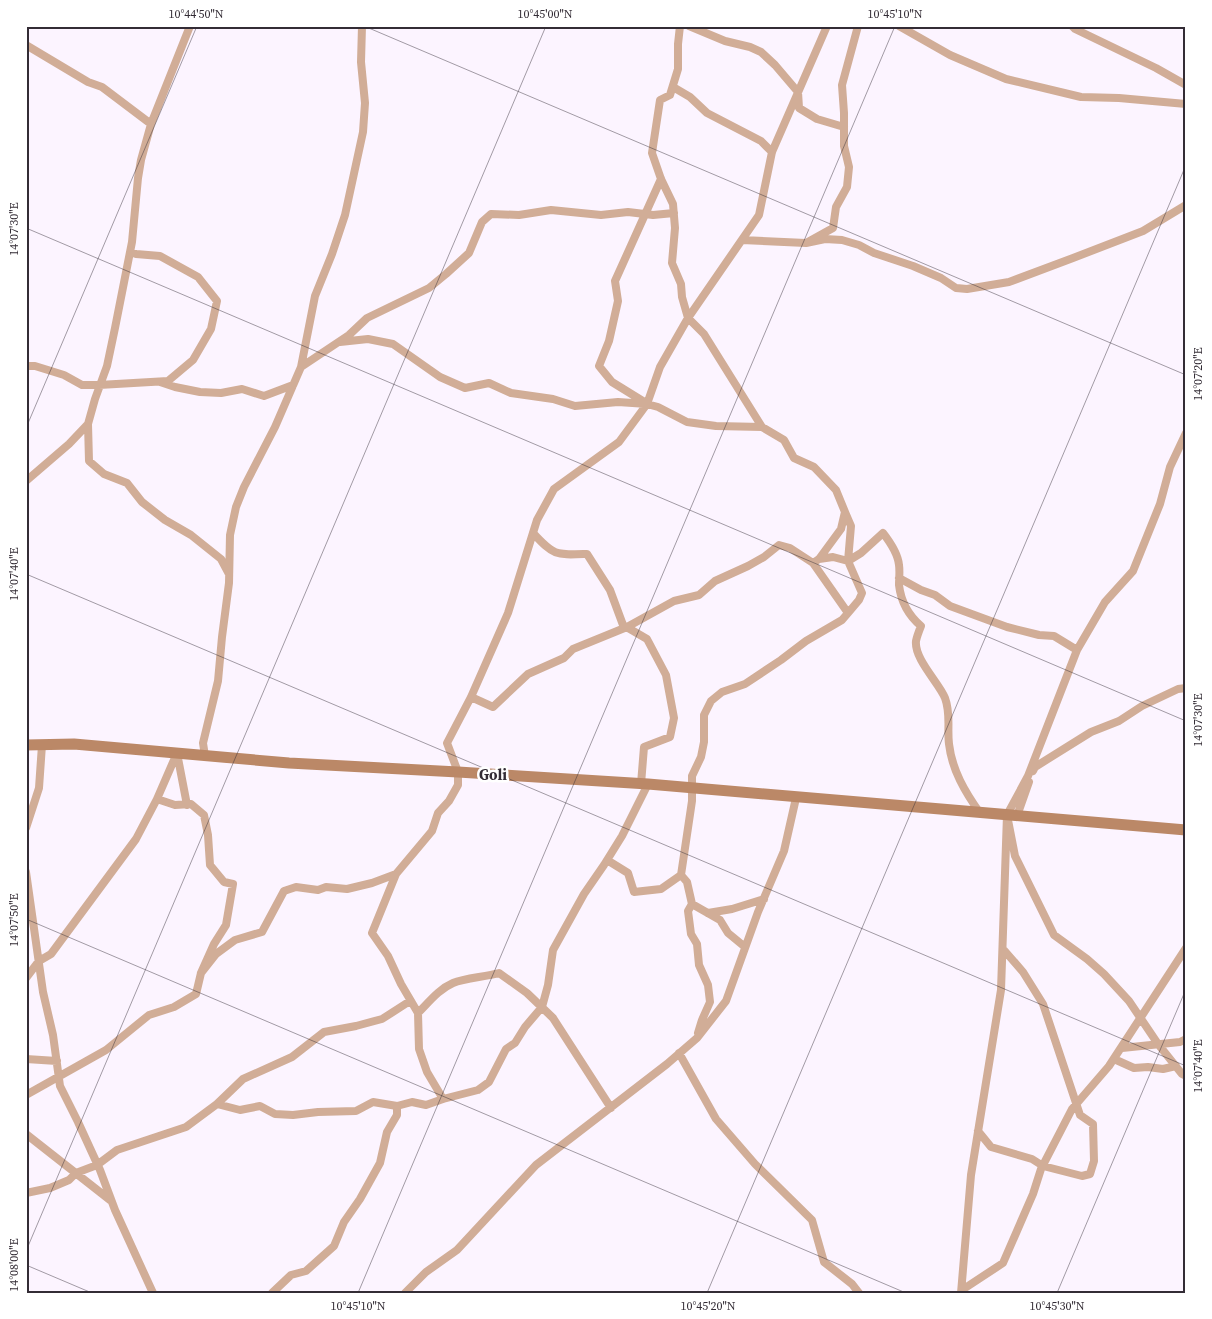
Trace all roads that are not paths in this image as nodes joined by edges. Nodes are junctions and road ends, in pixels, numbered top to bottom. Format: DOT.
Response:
graph roads {
  1 [pos="190,26"];
  2 [pos="362,26"];
  3 [pos="680,26"];
  4 [pos="689,26"];
  5 [pos="827,26"];
  6 [pos="858,26"];
  7 [pos="899,26"];
  8 [pos="1072,26"];
  9 [pos="26,45"];
  10 [pos="1186,85"];
  11 [pos="673,87"];
  12 [pos="798,92"];
  13 [pos="1186,104"];
  14 [pos="151,124"];
  15 [pos="844,128"];
  16 [pos="772,152"];
  17 [pos="661,179"];
  18 [pos="1186,206"];
  19 [pos="674,213"];
  20 [pos="644,214"];
  21 [pos="742,240"];
  22 [pos="806,243"];
  23 [pos="130,252"];
  24 [pos="688,318"];
  25 [pos="340,342"];
  26 [pos="26,366"];
  27 [pos="301,367"];
  28 [pos="158,382"];
  29 [pos="100,385"];
  30 [pos="293,385"];
  31 [pos="647,404"];
  32 [pos="88,424"];
  33 [pos="762,427"];
  34 [pos="1186,432"];
  35 [pos="26,481"];
  36 [pos="845,512"];
  37 [pos="533,532"];
  38 [pos="816,561"];
  39 [pos="848,561"];
  40 [pos="230,575"];
  41 [pos="899,578"];
  42 [pos="848,613"];
  43 [pos="627,628"];
  44 [pos="1077,650"];
  45 [pos="1186,688"];
  46 [pos="471,697"];
  47 [pos="26,745"];
  48 [pos="42,745"];
  49 [pos="177,753"];
  50 [pos="205,756"];
  51 [pos="458,772"];
  52 [pos="645,784"];
  53 [pos="692,788"];
  54 [pos="796,798"];
  55 [pos="157,799"];
  56 [pos="187,805"];
  57 [pos="980,813"];
  58 [pos="1012,815"];
  59 [pos="26,828"];
  60 [pos="1186,830"];
  61 [pos="607,860"];
  62 [pos="26,872"];
  63 [pos="396,874"];
  64 [pos="680,875"];
  65 [pos="764,899"];
  66 [pos="692,904"];
  67 [pos="708,913"];
  68 [pos="745,947"];
  69 [pos="1186,948"];
  70 [pos="1003,949"];
  71 [pos="39,961"];
  72 [pos="200,973"];
  73 [pos="26,978"];
  74 [pos="410,1001"];
  75 [pos="542,1007"];
  76 [pos="418,1014"];
  77 [pos="1140,1019"];
  78 [pos="697,1038"];
  79 [pos="1184,1043"];
  80 [pos="1158,1044"];
  81 [pos="1122,1048"];
  82 [pos="679,1053"];
  83 [pos="26,1059"];
  84 [pos="1114,1059"];
  85 [pos="56,1061"];
  86 [pos="1176,1066"];
  87 [pos="59,1076"];
  88 [pos="1186,1076"];
  89 [pos="26,1095"];
  90 [pos="443,1099"];
  91 [pos="217,1104"];
  92 [pos="1076,1104"];
  93 [pos="397,1106"];
  94 [pos="611,1108"];
  95 [pos="978,1131"];
  96 [pos="26,1134"];
  97 [pos="97,1165"];
  98 [pos="1042,1166"];
  99 [pos="76,1173"];
  100 [pos="26,1193"];
  101 [pos="111,1201"];
  102 [pos="961,1292"];
  103 [pos="153,1293"];
  104 [pos="272,1293"];
  105 [pos="405,1293"];
  106 [pos="859,1293"];
  1 -- 14 [label="street"];
  2 -- 27 [label="street"];
  3 -- 11 [label="street"];
  4 -- 12 [label="street"];
  5 -- 12 [label="street"];
  6 -- 15 [label="street"];
  7 -- 13 [label="street"];
  8 -- 10 [label="street"];
  9 -- 14 [label="street"];
  11 -- 16 [label="street"];
  11 -- 17 [label="street"];
  12 -- 15 [label="street"];
  12 -- 16 [label="street"];
  14 -- 23 [label="street"];
  15 -- 22 [label="street"];
  16 -- 21 [label="street"];
  17 -- 19 [label="street"];
  17 -- 20 [label="street"];
  18 -- 22 [label="street"];
  19 -- 20 [label="street"];
  19 -- 24 [label="street"];
  20 -- 25 [label="street"];
  20 -- 31 [label="street"];
  21 -- 22 [label="street"];
  21 -- 24 [label="street"];
  23 -- 28 [label="street"];
  23 -- 29 [label="street"];
  24 -- 31 [label="street"];
  24 -- 33 [label="street"];
  25 -- 27 [label="street"];
  25 -- 31 [label="street"];
  26 -- 29 [label="street"];
  27 -- 30 [label="street"];
  28 -- 29 [label="street"];
  28 -- 30 [label="street"];
  29 -- 32 [label="street"];
  30 -- 40 [label="street"];
  31 -- 33 [label="street"];
  31 -- 37 [label="street"];
  32 -- 35 [label="street"];
  32 -- 40 [label="street"];
  33 -- 36 [label="street"];
  34 -- 44 [label="street"];
  36 -- 38 [label="street"];
  36 -- 39 [label="street"];
  37 -- 43 [label="street"];
  37 -- 46 [label="street"];
  38 -- 39 [label="street"];
  38 -- 42 [label="street"];
  38 -- 43 [label="street"];
  39 -- 41 [label="street"];
  39 -- 42 [label="street"];
  40 -- 50 [label="street"];
  41 -- 44 [label="street"];
  41 -- 57 [label="street"];
  42 -- 53 [label="street"];
  43 -- 46 [label="street"];
  43 -- 52 [label="street"];
  44 -- 58 [label="street"];
  45 -- 58 [label="street"];
  46 -- 51 [label="street"];
  47 -- 48 [label="main road"];
  48 -- 49 [label="main road"];
  48 -- 59 [label="street"];
  49 -- 50 [label="main road"];
  49 -- 55 [label="street"];
  49 -- 56 [label="street"];
  50 -- 51 [label="main road"];
  51 -- 52 [label="main road"];
  51 -- 63 [label="street"];
  52 -- 53 [label="main road"];
  52 -- 61 [label="street"];
  53 -- 54 [label="main road"];
  53 -- 64 [label="street"];
  54 -- 57 [label="main road"];
  54 -- 65 [label="street"];
  55 -- 56 [label="street"];
  55 -- 71 [label="street"];
  56 -- 72 [label="street"];
  57 -- 58 [label="main road"];
  58 -- 60 [label="main road"];
  58 -- 70 [label="street"];
  58 -- 77 [label="street"];
  61 -- 64 [label="street"];
  61 -- 75 [label="street"];
  62 -- 71 [label="street"];
  63 -- 72 [label="street"];
  63 -- 74 [label="street"];
  64 -- 66 [label="street"];
  65 -- 67 [label="street"];
  65 -- 68 [label="street"];
  66 -- 67 [label="street"];
  66 -- 78 [label="street"];
  67 -- 68 [label="street"];
  68 -- 78 [label="street"];
  69 -- 77 [label="street"];
  70 -- 92 [label="street"];
  70 -- 95 [label="street"];
  71 -- 73 [label="street"];
  71 -- 85 [label="street"];
  72 -- 87 [label="street"];
  74 -- 76 [label="street"];
  74 -- 91 [label="street"];
  75 -- 76 [label="street"];
  75 -- 90 [label="street"];
  75 -- 94 [label="street"];
  76 -- 90 [label="street"];
  77 -- 80 [label="street"];
  77 -- 81 [label="street"];
  78 -- 82 [label="street"];
  79 -- 80 [label="street"];
  80 -- 81 [label="street"];
  80 -- 86 [label="street"];
  81 -- 84 [label="street"];
  82 -- 94 [label="street"];
  82 -- 106 [label="street"];
  83 -- 85 [label="street"];
  84 -- 86 [label="street"];
  84 -- 92 [label="street"];
  85 -- 87 [label="street"];
  86 -- 88 [label="street"];
  87 -- 89 [label="street"];
  87 -- 97 [label="street"];
  90 -- 93 [label="street"];
  91 -- 93 [label="street"];
  91 -- 97 [label="street"];
  92 -- 98 [label="street"];
  92 -- 98 [label="street"];
  93 -- 104 [label="street"];
  94 -- 105 [label="street"];
  95 -- 98 [label="street"];
  95 -- 102 [label="street"];
  96 -- 99 [label="street"];
  97 -- 99 [label="street"];
  97 -- 101 [label="street"];
  98 -- 102 [label="street"];
  99 -- 100 [label="street"];
  99 -- 101 [label="street"];
  101 -- 103 [label="street"];
}
